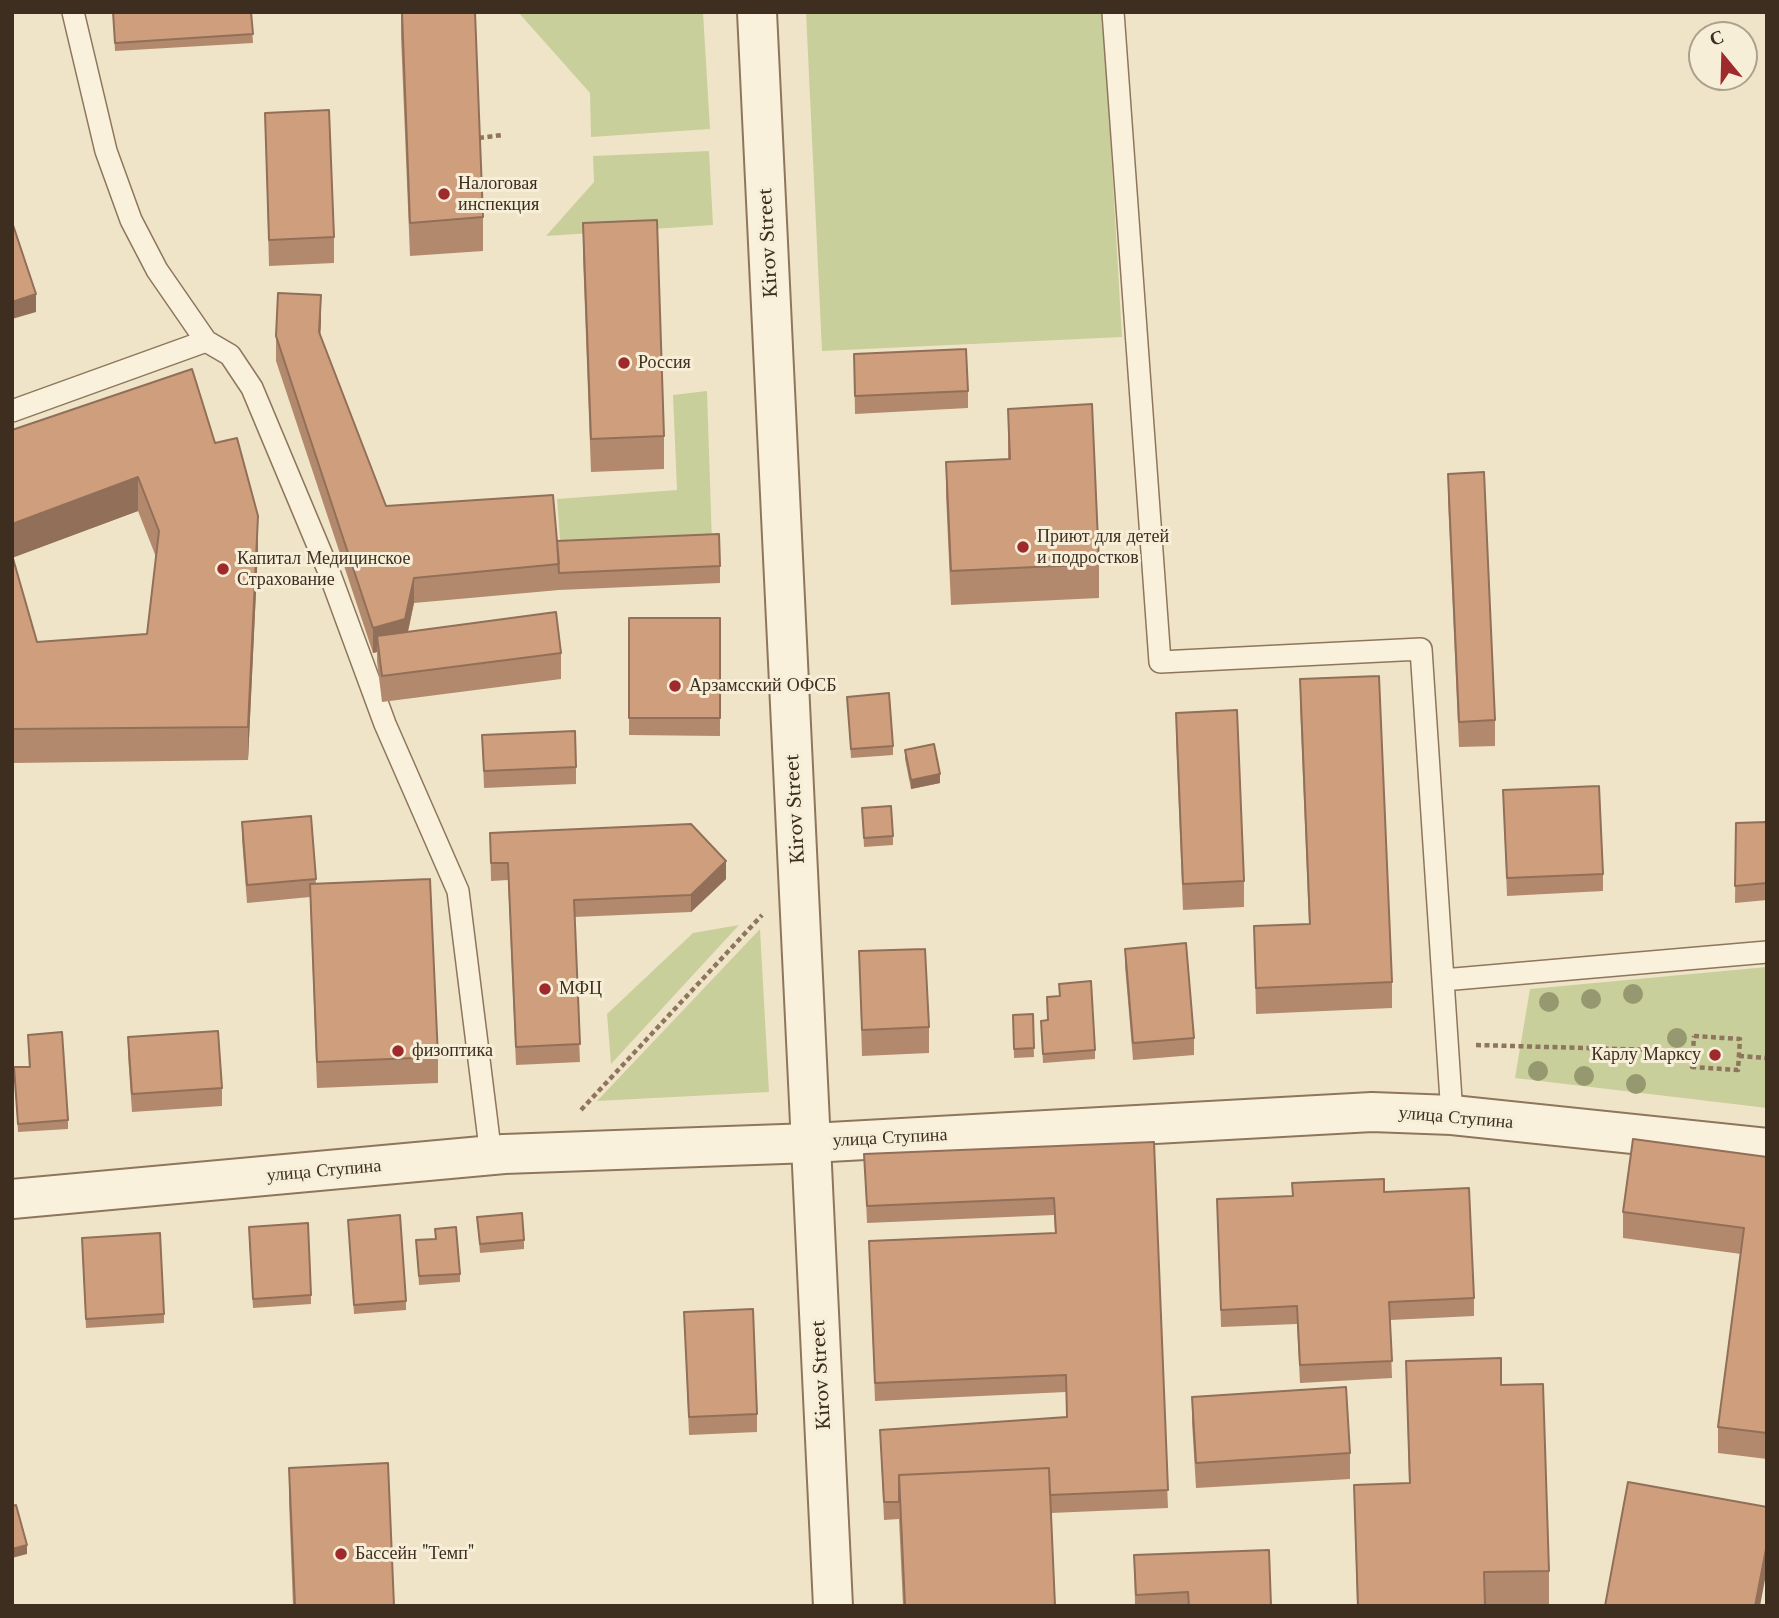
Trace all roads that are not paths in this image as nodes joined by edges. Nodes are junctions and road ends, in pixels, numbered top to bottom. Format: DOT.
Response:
graph roads {
  1 [pos="72,12"];
  2 [pos="757,12"];
  3 [pos="1113,12"];
  4 [pos="206,341"];
  5 [pos="12,411"];
  6 [pos="1767,952"];
  7 [pos="1443,980"];
  8 [pos="1452,1115"];
  9 [pos="811,1143"];
  10 [pos="1767,1148"];
  11 [pos="491,1156"];
  12 [pos="12,1199"];
  13 [pos="833,1606"];
  1 -- 4 [label="lane"];
  2 -- 9 [label="street, Kirov Street"];
  3 -- 7 [label="lane"];
  4 -- 5 [label="lane"];
  4 -- 11 [label="lane"];
  6 -- 7 [label="lane"];
  7 -- 8 [label="lane"];
  8 -- 9 [label="street, улица Ступина"];
  8 -- 10 [label="street, улица Ступина"];
  9 -- 11 [label="street, улица Ступина"];
  9 -- 13 [label="street, Kirov Street"];
  11 -- 12 [label="street, улица Ступина"];
}
